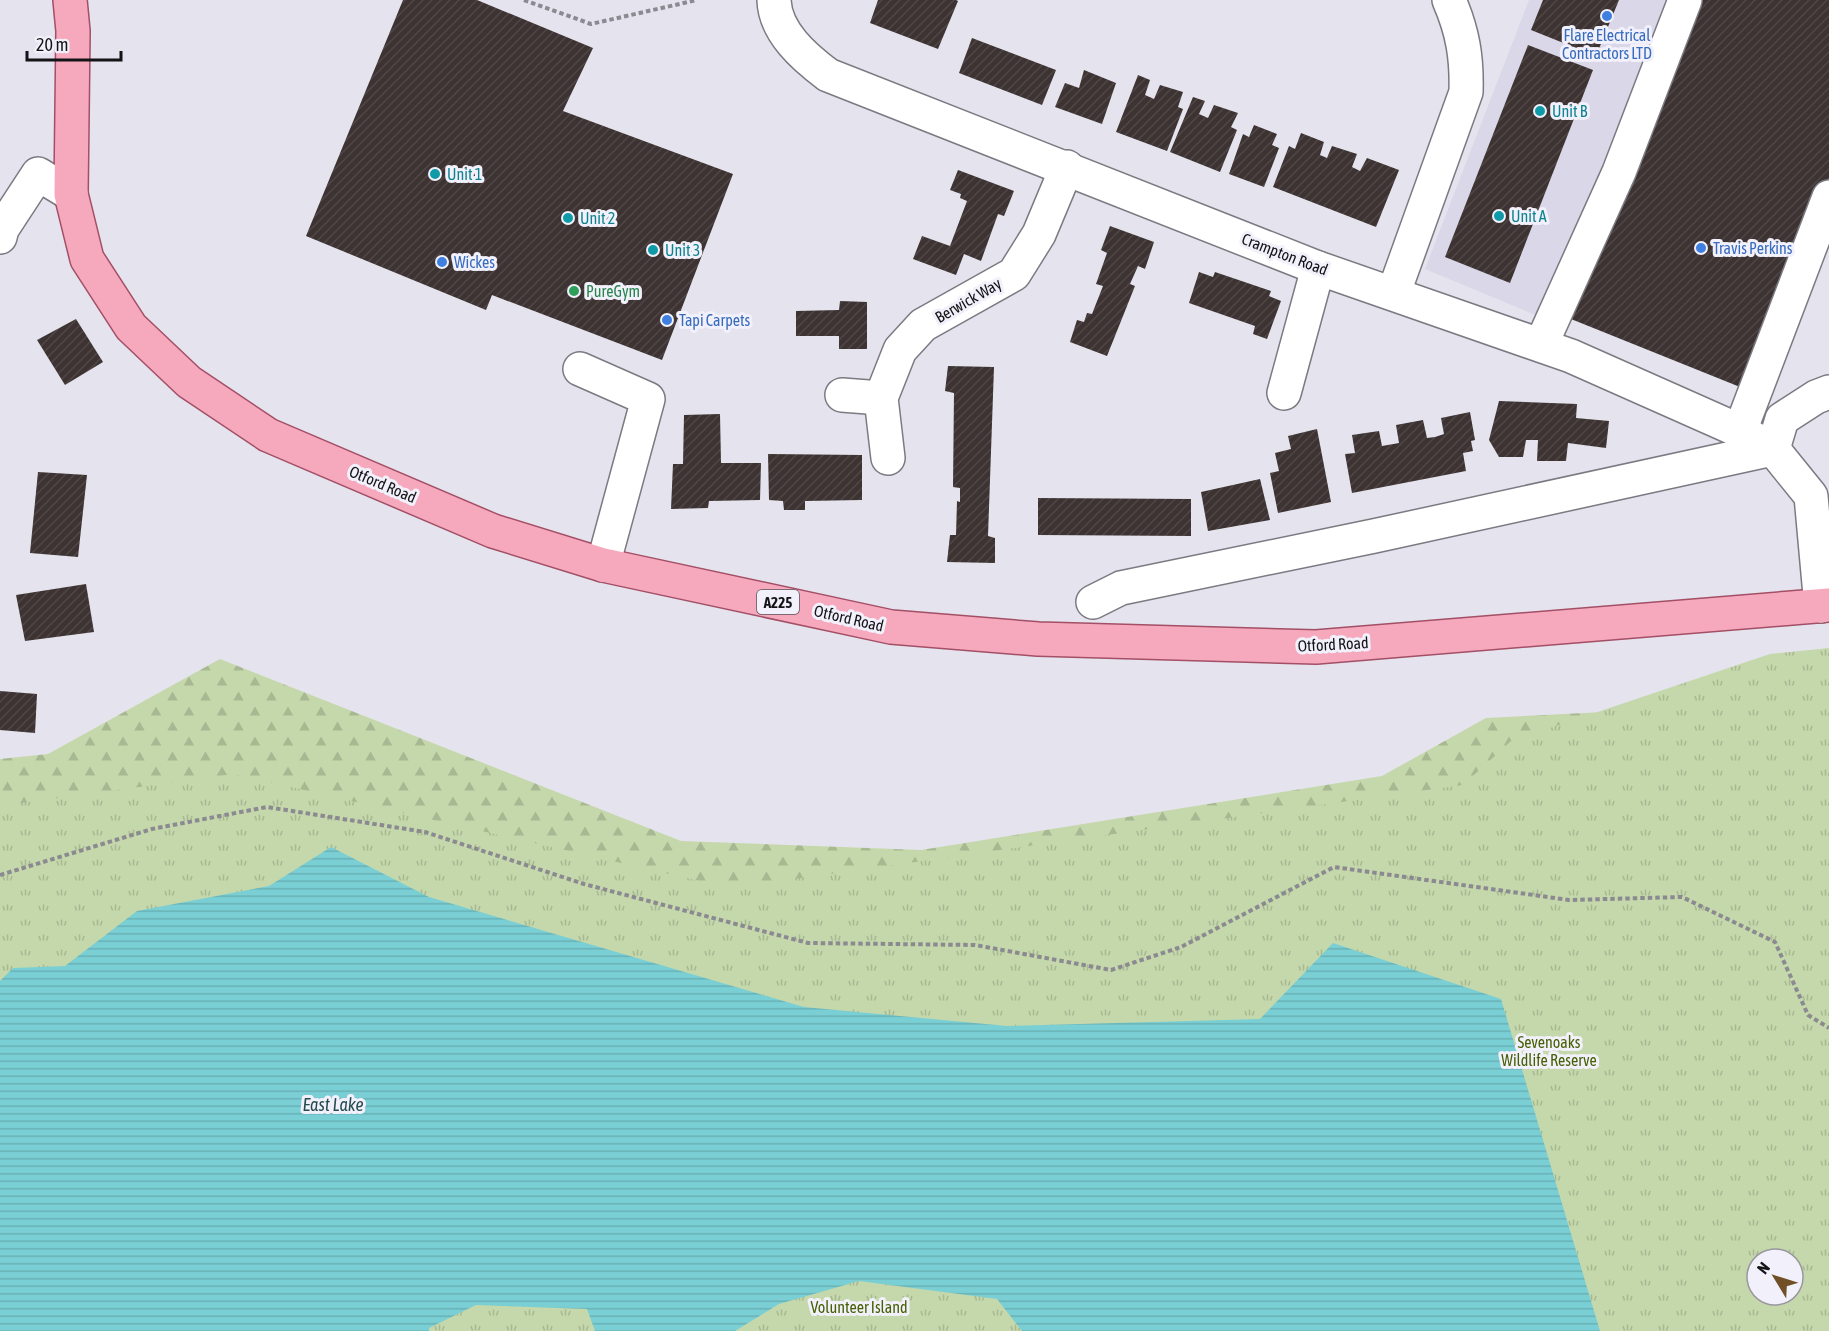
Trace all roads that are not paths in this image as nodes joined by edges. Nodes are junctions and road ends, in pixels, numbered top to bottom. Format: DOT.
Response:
graph roads {
  1 [pos="70,0"];
  2 [pos="774,0"];
  3 [pos="1685,0"];
  4 [pos="1456,5"];
  5 [pos="1067,167"];
  6 [pos="71,194"];
  7 [pos="1829,197"];
  8 [pos="0,237"];
  9 [pos="1318,268"];
  10 [pos="1394,292"];
  11 [pos="1541,345"];
  12 [pos="580,369"];
  13 [pos="1829,392"];
  14 [pos="1284,393"];
  15 [pos="842,395"];
  16 [pos="881,399"];
  17 [pos="1740,430"];
  18 [pos="1773,449"];
  19 [pos="888,458"];
  20 [pos="603,565"];
  21 [pos="1093,602"];
  22 [pos="1825,605"];
  1 -- 6 [label="main road, Otford Road / A225"];
  2 -- 5 [label="street, Crampton Road"];
  3 -- 11 [label="street"];
  4 -- 10 [label="street"];
  5 -- 9 [label="street, Crampton Road"];
  5 -- 16 [label="street, Berwick Way"];
  6 -- 8 [label="street"];
  6 -- 20 [label="main road, Otford Road / A225"];
  7 -- 17 [label="street"];
  9 -- 10 [label="street, Crampton Road"];
  9 -- 14 [label="street"];
  10 -- 11 [label="street, Crampton Road"];
  11 -- 17 [label="street, Crampton Road"];
  12 -- 20 [label="street"];
  13 -- 18 [label="street"];
  15 -- 16 [label="street"];
  16 -- 19 [label="street, Berwick Way"];
  17 -- 18 [label="street, Crampton Road"];
  18 -- 21 [label="street"];
  18 -- 22 [label="street, Crampton Road"];
  20 -- 22 [label="main road, Otford Road / A225"];
}
